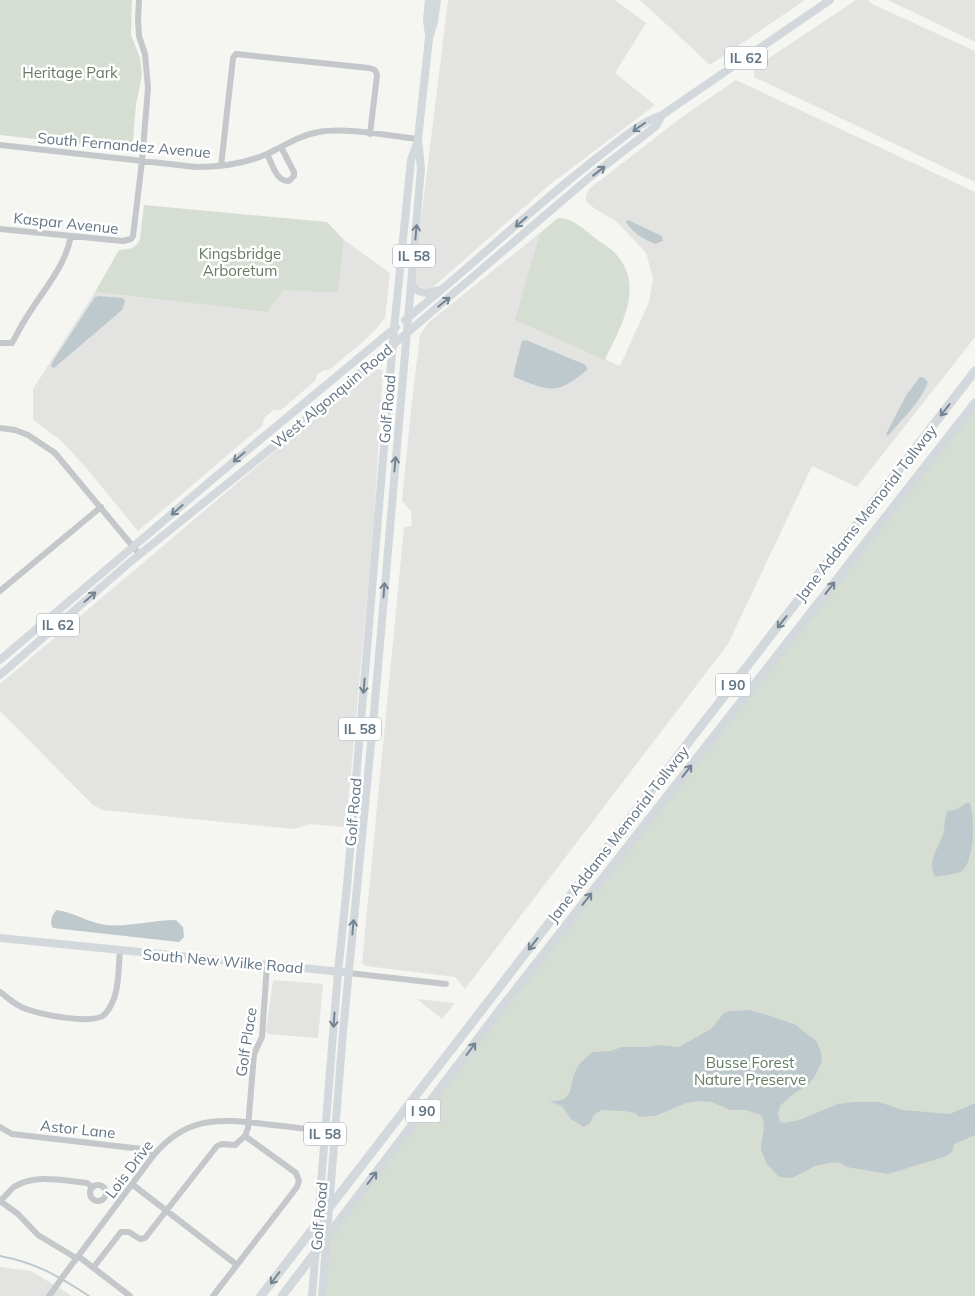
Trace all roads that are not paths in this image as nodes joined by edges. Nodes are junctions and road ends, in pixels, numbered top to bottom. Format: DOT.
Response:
graph roads {
  1 [pos="139,0"];
  2 [pos="429,0"];
  3 [pos="437,0"];
  4 [pos="830,0"];
  5 [pos="429,38"];
  6 [pos="662,115"];
  7 [pos="370,134"];
  8 [pos="418,139"];
  9 [pos="0,145"];
  10 [pos="281,146"];
  11 [pos="267,154"];
  12 [pos="142,161"];
  13 [pos="221,166"];
  14 [pos="0,229"];
  15 [pos="71,236"];
  16 [pos="411,283"];
  17 [pos="446,288"];
  18 [pos="408,318"];
  19 [pos="394,329"];
  20 [pos="406,332"];
  21 [pos="0,343"];
  22 [pos="393,343"];
  23 [pos="975,372"];
  24 [pos="975,403"];
  25 [pos="0,428"];
  26 [pos="101,507"];
  27 [pos="134,546"];
  28 [pos="140,555"];
  29 [pos="0,591"];
  30 [pos="0,660"];
  31 [pos="0,675"];
  32 [pos="0,938"];
  33 [pos="120,951"];
  34 [pos="267,965"];
  35 [pos="338,972"];
  36 [pos="349,973"];
  37 [pos="446,984"];
  38 [pos="0,992"];
  39 [pos="249,1122"];
  40 [pos="0,1127"];
  41 [pos="325,1131"];
  42 [pos="245,1136"];
  43 [pos="153,1156"];
  44 [pos="133,1185"];
  45 [pos="92,1187"];
  46 [pos="0,1201"];
  47 [pos="166,1211"];
  48 [pos="77,1257"];
  49 [pos="237,1265"];
  50 [pos="93,1268"];
  51 [pos="50,1296"];
  52 [pos="130,1296"];
  53 [pos="213,1296"];
  54 [pos="261,1296"];
  55 [pos="282,1296"];
  56 [pos="312,1296"];
  57 [pos="322,1296"];
  1 -- 12 [label="street"];
  2 -- 5 [label="main road, IL 58"];
  3 -- 5 [label="main road, IL 58"];
  4 -- 6 [label="main road, West Algonquin Road / IL 62"];
  5 -- 8 [label="main road, IL 58"];
  6 -- 17 [label="main road, West Algonquin Road / IL 62, one-way"];
  20 -- 6 [label="main road, West Algonquin Road / IL 62, one-way"];
  7 -- 8 [label="street, South Fernandez Avenue"];
  7 -- 10 [label="street, South Fernandez Avenue"];
  7 -- 13 [label="street"];
  16 -- 8 [label="main road, IL 58, one-way"];
  8 -- 19 [label="main road, IL 58"];
  9 -- 12 [label="street, South Fernandez Avenue"];
  10 -- 11 [label="street, South Fernandez Avenue"];
  10 -- 11 [label="street"];
  11 -- 13 [label="street, South Fernandez Avenue"];
  12 -- 13 [label="street, South Fernandez Avenue"];
  12 -- 15 [label="street, Kaspar Avenue"];
  14 -- 15 [label="street, Kaspar Avenue"];
  15 -- 21 [label="street"];
  16 -- 17 [label="main road"];
  16 -- 18 [label="main road, IL 58"];
  17 -- 18 [label="main road, West Algonquin Road / IL 62"];
  18 -- 19 [label="main road, West Algonquin Road / IL 62"];
  18 -- 20 [label="main road, IL 58"];
  19 -- 22 [label="main road, Golf Road / IL 58"];
  19 -- 27 [label="main road, West Algonquin Road / IL 62, one-way"];
  20 -- 22 [label="main road, West Algonquin Road / IL 62"];
  36 -- 20 [label="main road, Golf Road / IL 58, one-way"];
  22 -- 28 [label="main road, West Algonquin Road / IL 62"];
  22 -- 35 [label="main road, Golf Road / IL 58, one-way"];
  23 -- 54 [label="highway, Jane Addams Memorial Tollway / I 90, one-way"];
  55 -- 24 [label="highway, Jane Addams Memorial Tollway / I 90, one-way"];
  25 -- 26 [label="street"];
  26 -- 27 [label="street"];
  26 -- 29 [label="street"];
  27 -- 28 [label="street"];
  27 -- 30 [label="main road, West Algonquin Road / IL 62"];
  31 -- 28 [label="main road, West Algonquin Road / IL 62, one-way"];
  32 -- 33 [label="main road, South New Wilke Road"];
  33 -- 34 [label="main road, South New Wilke Road"];
  33 -- 38 [label="street"];
  34 -- 35 [label="main road, South New Wilke Road"];
  34 -- 39 [label="street, Golf Place"];
  35 -- 36 [label="main road, South New Wilke Road"];
  35 -- 41 [label="main road, Golf Road / IL 58, one-way"];
  36 -- 37 [label="street, South New Wilke Road"];
  36 -- 57 [label="main road, Golf Road / IL 58"];
  39 -- 41 [label="street, Lois Drive"];
  39 -- 42 [label="street, Golf Place"];
  39 -- 43 [label="street, Lois Drive"];
  40 -- 43 [label="street, Astor Lane"];
  41 -- 56 [label="main road, Golf Road / IL 58"];
  42 -- 47 [label="street"];
  42 -- 49 [label="street"];
  43 -- 44 [label="street, Lois Drive"];
  44 -- 47 [label="street"];
  44 -- 48 [label="street, Lois Drive"];
  45 -- 46 [label="street"];
  46 -- 48 [label="street"];
  47 -- 49 [label="street"];
  47 -- 50 [label="street"];
  48 -- 50 [label="street"];
  48 -- 51 [label="street, Lois Drive"];
  49 -- 53 [label="street"];
  50 -- 52 [label="street"];
}
